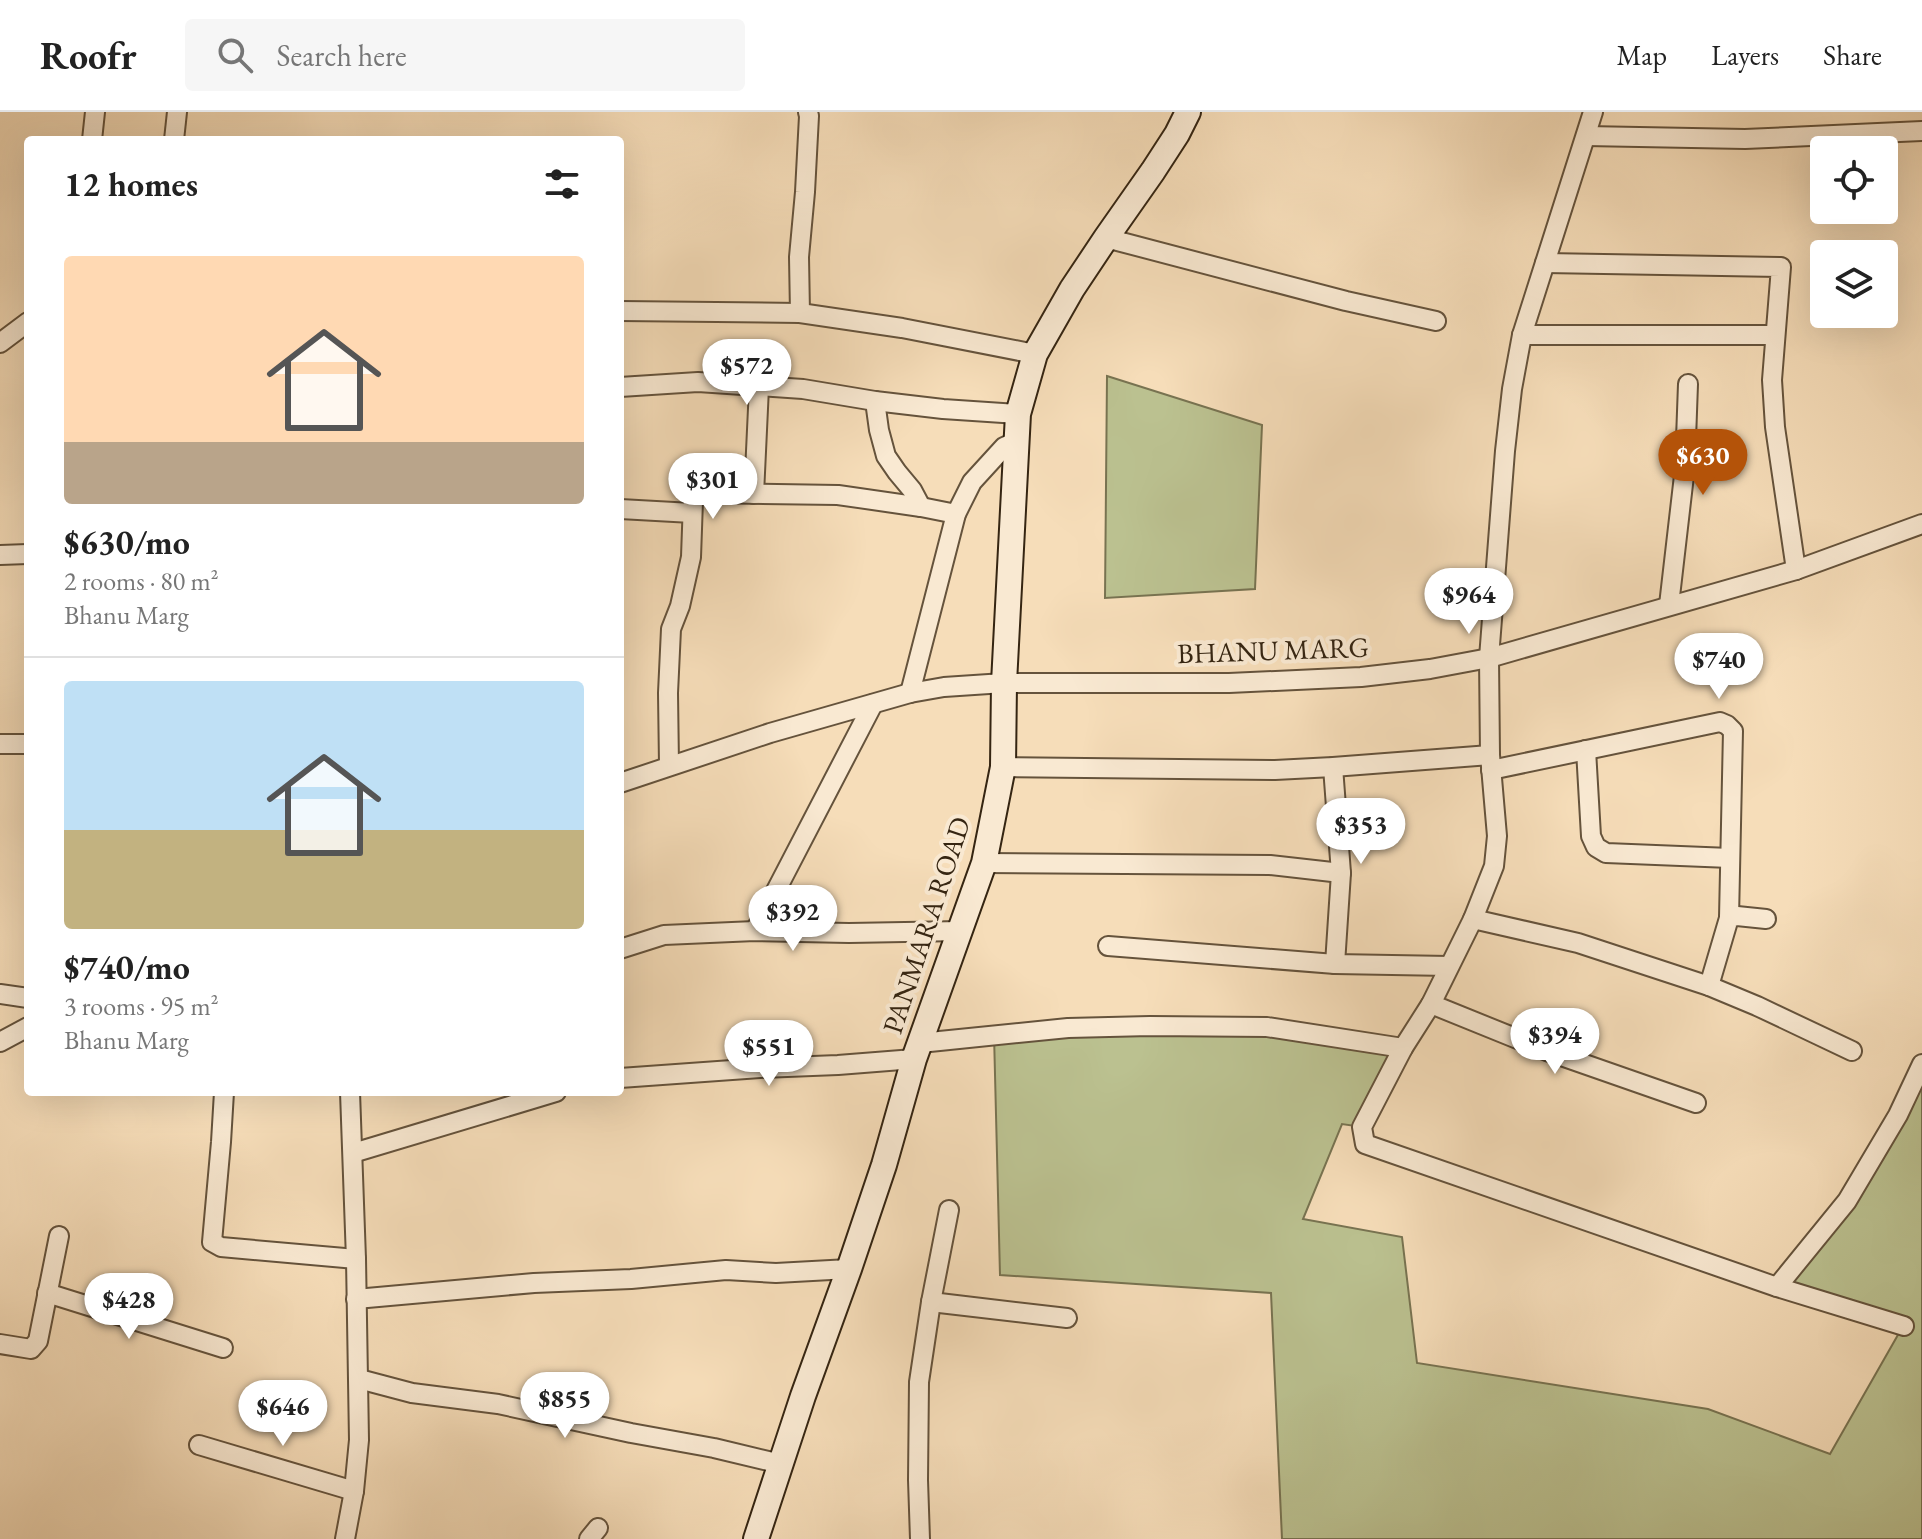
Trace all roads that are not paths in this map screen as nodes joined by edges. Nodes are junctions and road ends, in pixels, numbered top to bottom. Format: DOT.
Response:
graph roads {
  1 [pos="95,112"];
  2 [pos="177,112"];
  3 [pos="808,112"];
  4 [pos="1188,112"];
  5 [pos="1593,112"];
  6 [pos="1922,131"];
  7 [pos="92,136"];
  8 [pos="174,136"];
  9 [pos="1586,136"];
  10 [pos="1106,238"];
  11 [pos="1545,263"];
  12 [pos="624,311"];
  13 [pos="800,313"];
  14 [pos="1436,321"];
  15 [pos="24,325"];
  16 [pos="1522,335"];
  17 [pos="1775,335"];
  18 [pos="0,343"];
  19 [pos="1035,354"];
  20 [pos="1688,384"];
  21 [pos="624,387"];
  22 [pos="759,387"];
  23 [pos="875,401"];
  24 [pos="1018,414"];
  25 [pos="1017,441"];
  26 [pos="754,494"];
  27 [pos="921,507"];
  28 [pos="624,509"];
  29 [pos="692,513"];
  30 [pos="956,514"];
  31 [pos="1922,524"];
  32 [pos="24,554"];
  33 [pos="0,555"];
  34 [pos="1796,570"];
  35 [pos="1669,605"];
  36 [pos="1489,658"];
  37 [pos="1004,683"];
  38 [pos="910,693"];
  39 [pos="873,704"];
  40 [pos="0,744"];
  41 [pos="24,744"];
  42 [pos="1586,750"];
  43 [pos="1490,762"];
  44 [pos="669,765"];
  45 [pos="1003,767"];
  46 [pos="1333,767"];
  47 [pos="624,782"];
  48 [pos="1730,858"];
  49 [pos="984,863"];
  50 [pos="1341,873"];
  51 [pos="1729,918"];
  52 [pos="1473,919"];
  53 [pos="1766,919"];
  54 [pos="755,931"];
  55 [pos="961,931"];
  56 [pos="1108,946"];
  57 [pos="624,948"];
  58 [pos="1335,964"];
  59 [pos="1449,966"];
  60 [pos="1709,986"];
  61 [pos="0,994"];
  62 [pos="24,997"];
  63 [pos="1431,1004"];
  64 [pos="24,1029"];
  65 [pos="0,1042"];
  66 [pos="1403,1048"];
  67 [pos="917,1051"];
  68 [pos="1852,1051"];
  69 [pos="1922,1064"];
  70 [pos="624,1078"];
  71 [pos="224,1096"];
  72 [pos="350,1096"];
  73 [pos="543,1096"];
  74 [pos="1696,1103"];
  75 [pos="353,1153"];
  76 [pos="949,1210"];
  77 [pos="59,1236"];
  78 [pos="356,1259"];
  79 [pos="849,1269"];
  80 [pos="1777,1287"];
  81 [pos="47,1293"];
  82 [pos="356,1299"];
  83 [pos="931,1302"];
  84 [pos="1067,1318"];
  85 [pos="1904,1326"];
  86 [pos="0,1344"];
  87 [pos="223,1348"];
  88 [pos="359,1379"];
  89 [pos="199,1445"];
  90 [pos="781,1464"];
  91 [pos="354,1491"];
  92 [pos="345,1539"];
  93 [pos="756,1539"];
  94 [pos="920,1539"];
  1 -- 7 [label="street"];
  2 -- 8 [label="street"];
  3 -- 13 [label="street"];
  4 -- 10 [label="street, PANMARA ROAD"];
  5 -- 9 [label="street"];
  6 -- 9 [label="street"];
  9 -- 11 [label="street"];
  10 -- 14 [label="street"];
  10 -- 19 [label="street, PANMARA ROAD"];
  11 -- 16 [label="street"];
  11 -- 17 [label="street"];
  12 -- 13 [label="street"];
  13 -- 19 [label="street"];
  15 -- 18 [label="street"];
  16 -- 17 [label="street"];
  16 -- 36 [label="street"];
  17 -- 34 [label="street"];
  19 -- 24 [label="street, PANMARA ROAD"];
  20 -- 35 [label="street"];
  21 -- 22 [label="street"];
  22 -- 23 [label="street"];
  22 -- 26 [label="street"];
  23 -- 24 [label="street"];
  23 -- 27 [label="street"];
  24 -- 25 [label="street, PANMARA ROAD"];
  25 -- 30 [label="street"];
  25 -- 37 [label="street, PANMARA ROAD"];
  26 -- 27 [label="street"];
  26 -- 29 [label="street"];
  27 -- 30 [label="street"];
  28 -- 29 [label="street"];
  29 -- 44 [label="street"];
  30 -- 38 [label="street"];
  31 -- 34 [label="street, BHANU MARG"];
  32 -- 33 [label="street"];
  34 -- 35 [label="street, BHANU MARG"];
  35 -- 36 [label="street, BHANU MARG"];
  36 -- 37 [label="street, BHANU MARG"];
  36 -- 43 [label="street"];
  37 -- 38 [label="street, BHANU MARG"];
  37 -- 45 [label="street, PANMARA ROAD"];
  38 -- 39 [label="street, BHANU MARG"];
  39 -- 44 [label="street, BHANU MARG"];
  39 -- 54 [label="street"];
  40 -- 41 [label="street"];
  42 -- 43 [label="street"];
  42 -- 48 [label="street"];
  42 -- 48 [label="street"];
  43 -- 46 [label="street"];
  43 -- 52 [label="street"];
  44 -- 47 [label="street, BHANU MARG"];
  45 -- 46 [label="street"];
  45 -- 49 [label="street, PANMARA ROAD"];
  46 -- 50 [label="street"];
  48 -- 51 [label="street"];
  49 -- 50 [label="street"];
  49 -- 55 [label="street, PANMARA ROAD"];
  50 -- 58 [label="street"];
  51 -- 53 [label="street"];
  51 -- 60 [label="street"];
  52 -- 59 [label="street"];
  52 -- 60 [label="street"];
  54 -- 55 [label="street"];
  54 -- 57 [label="street"];
  55 -- 67 [label="street, PANMARA ROAD"];
  56 -- 58 [label="street"];
  58 -- 59 [label="street"];
  59 -- 63 [label="street"];
  60 -- 68 [label="street"];
  61 -- 62 [label="street"];
  63 -- 66 [label="street"];
  63 -- 74 [label="street"];
  64 -- 65 [label="street"];
  66 -- 67 [label="street"];
  66 -- 80 [label="street"];
  67 -- 70 [label="street"];
  67 -- 79 [label="street, PANMARA ROAD"];
  69 -- 80 [label="street"];
  71 -- 78 [label="street"];
  72 -- 75 [label="street"];
  73 -- 75 [label="street"];
  75 -- 78 [label="street"];
  76 -- 83 [label="street"];
  77 -- 81 [label="street"];
  78 -- 82 [label="street"];
  79 -- 82 [label="street"];
  79 -- 90 [label="street, PANMARA ROAD"];
  80 -- 85 [label="street"];
  81 -- 86 [label="street"];
  81 -- 87 [label="street"];
  82 -- 88 [label="street"];
  83 -- 84 [label="street"];
  83 -- 94 [label="street"];
  88 -- 90 [label="street"];
  88 -- 91 [label="street"];
  89 -- 91 [label="street"];
  90 -- 93 [label="street, PANMARA ROAD"];
  91 -- 92 [label="street"];
}
